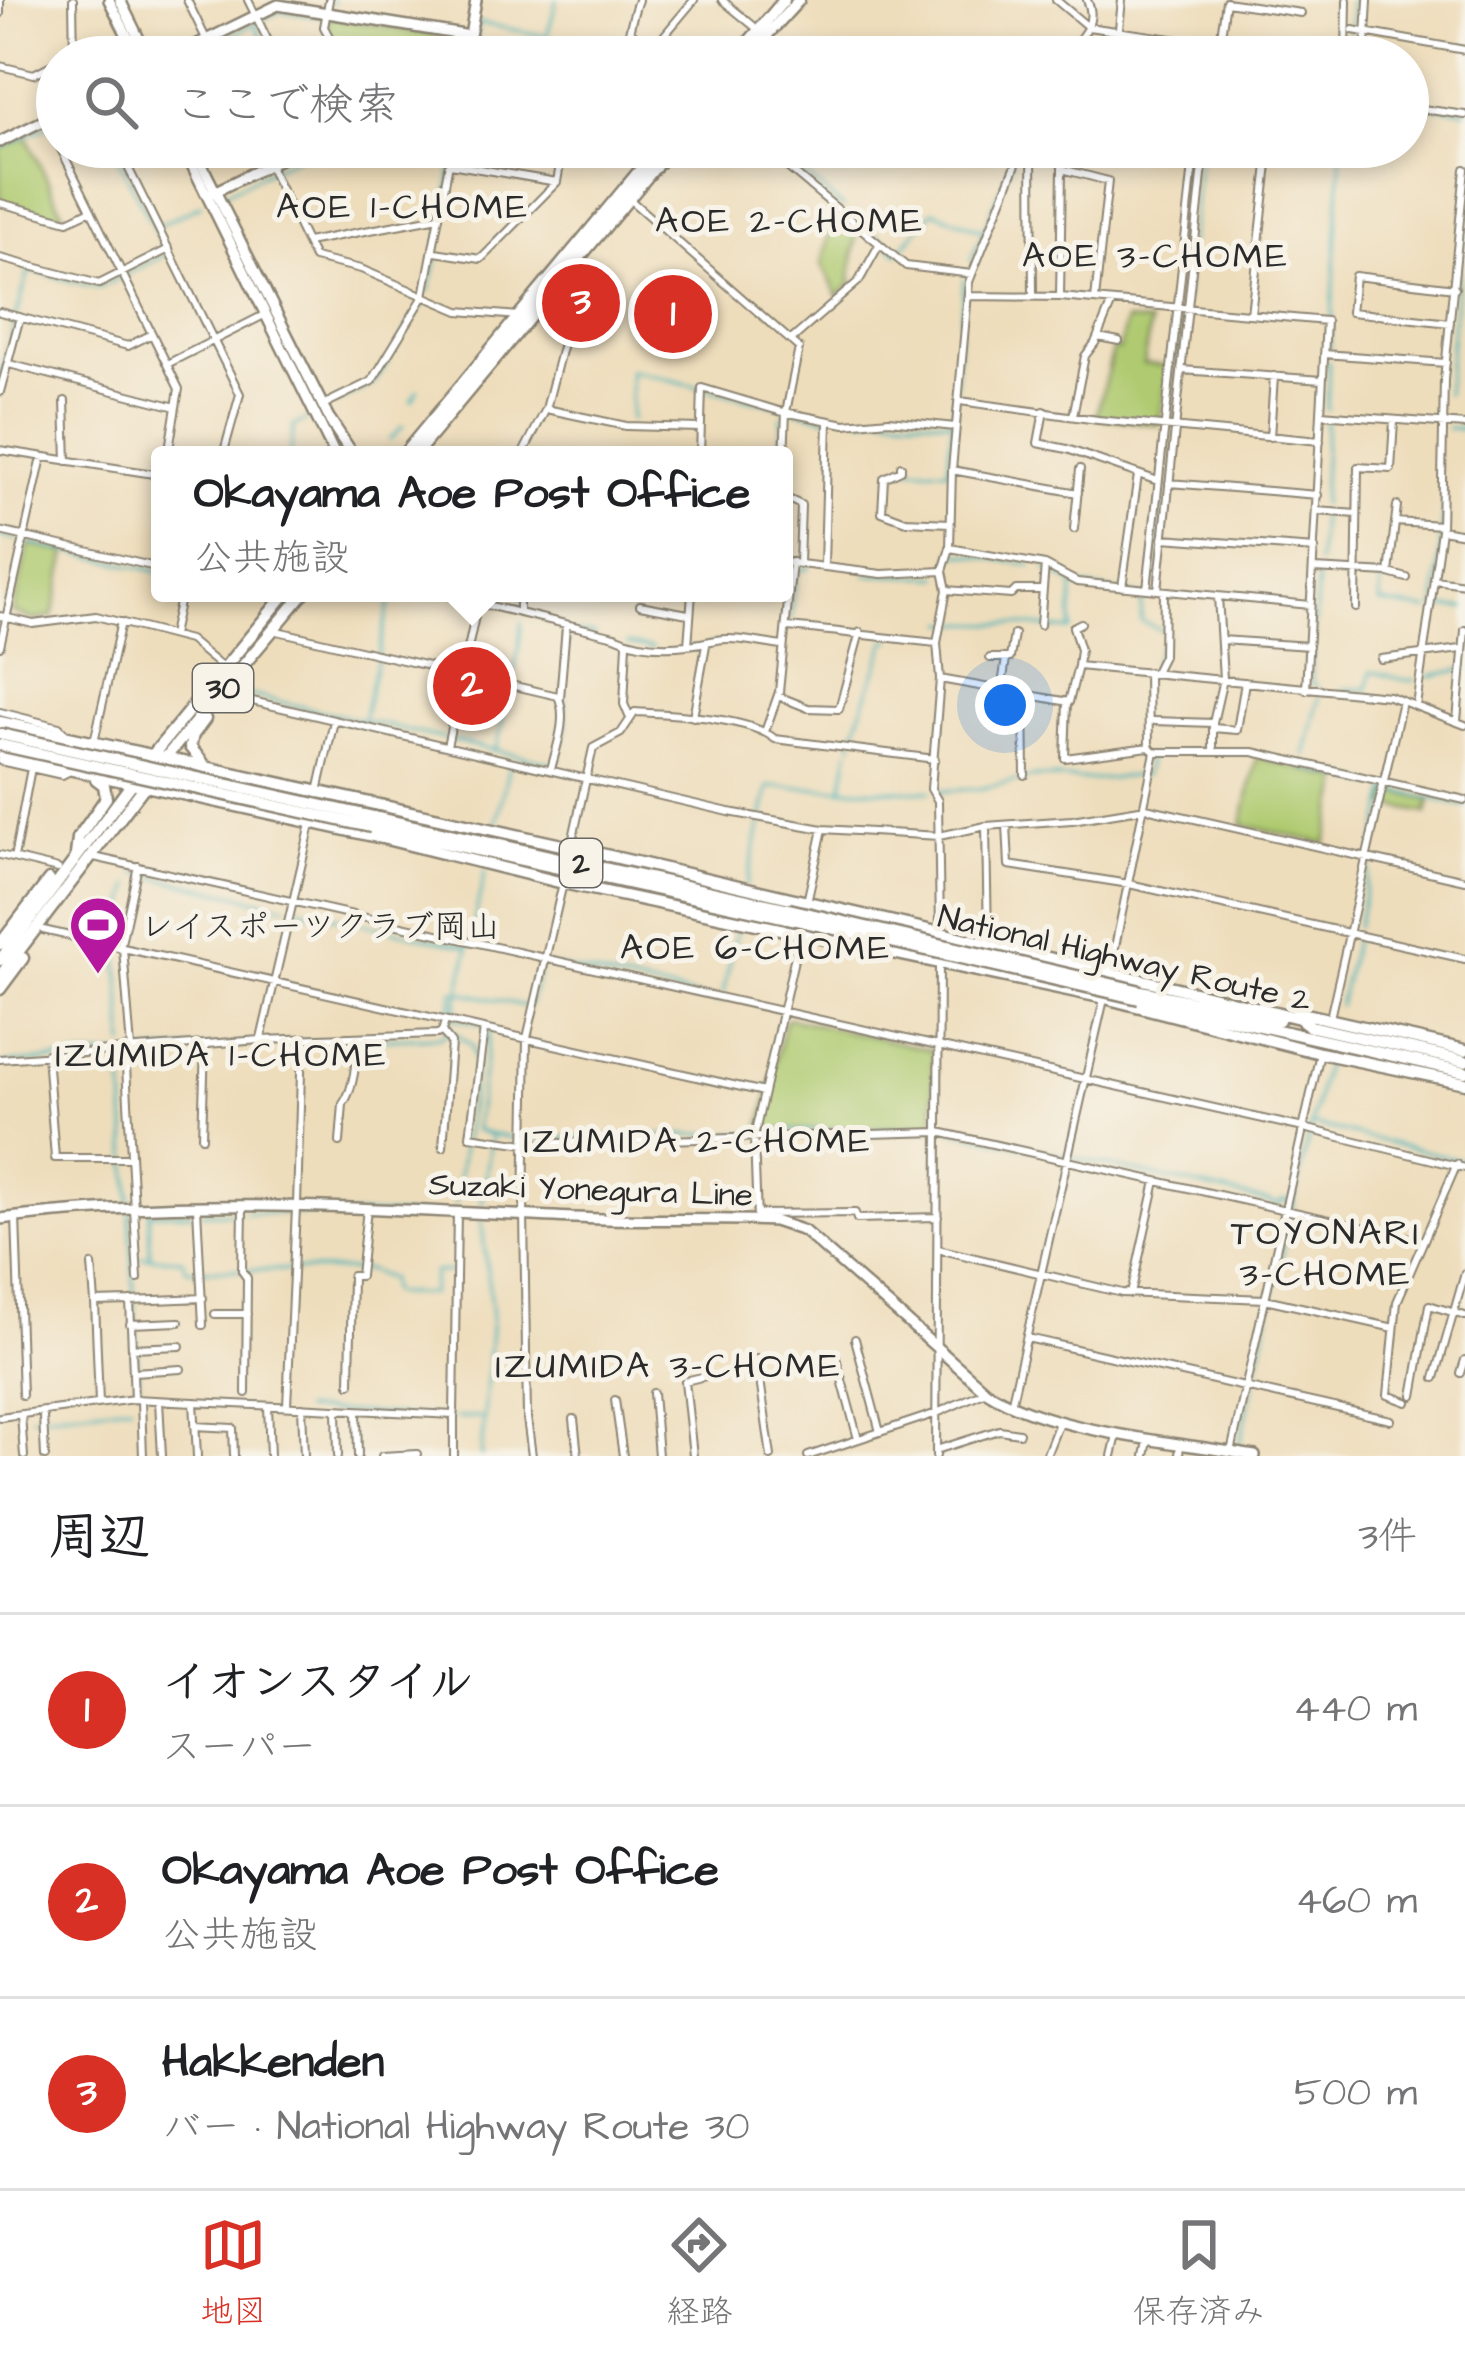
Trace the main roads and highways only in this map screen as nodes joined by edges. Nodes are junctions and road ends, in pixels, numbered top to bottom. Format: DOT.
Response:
graph roads {
  1 [pos="110,0"];
  2 [pos="120,0"];
  3 [pos="476,0"];
  4 [pos="784,0"];
  5 [pos="799,0"];
  6 [pos="328,6"];
  7 [pos="762,33"];
  8 [pos="128,36"];
  9 [pos="138,36"];
  10 [pos="223,36"];
  11 [pos="759,36"];
  12 [pos="760,36"];
  13 [pos="36,127"];
  14 [pos="0,142"];
  15 [pos="196,168"];
  16 [pos="201,168"];
  17 [pos="270,168"];
  18 [pos="641,168"];
  19 [pos="652,168"];
  20 [pos="211,194"];
  21 [pos="625,195"];
  22 [pos="270,312"];
  23 [pos="525,317"];
  24 [pos="330,420"];
  25 [pos="331,446"];
  26 [pos="344,446"];
  27 [pos="411,446"];
  28 [pos="422,446"];
  29 [pos="279,602"];
  30 [pos="296,602"];
  31 [pos="219,694"];
  32 [pos="0,722"];
  33 [pos="0,734"];
  34 [pos="0,745"];
  35 [pos="159,756"];
  36 [pos="0,758"];
  37 [pos="218,767"];
  38 [pos="71,770"];
  39 [pos="131,783"];
  40 [pos="146,786"];
  41 [pos="372,822"];
  42 [pos="451,834"];
  43 [pos="76,855"];
  44 [pos="92,856"];
  45 [pos="628,863"];
  46 [pos="619,882"];
  47 [pos="788,914"];
  48 [pos="722,915"];
  49 [pos="0,943"];
  50 [pos="2,968"];
  51 [pos="0,989"];
  52 [pos="1199,993"];
  53 [pos="1140,995"];
  54 [pos="1311,1027"];
  55 [pos="1249,1033"];
  56 [pos="1465,1050"];
  57 [pos="1465,1061"];
  58 [pos="1447,1067"];
  59 [pos="1465,1072"];
  60 [pos="1465,1083"];
  61 [pos="0,1220"];
  62 [pos="1199,1451"];
  63 [pos="1234,1453"];
  64 [pos="1255,1456"];
  1 -- 8 [label="main road"];
  2 -- 9 [label="main road"];
  3 -- 6 [label="main road"];
  4 -- 7 [label="highway"];
  5 -- 7 [label="highway"];
  6 -- 10 [label="main road"];
  7 -- 11 [label="highway"];
  7 -- 12 [label="highway"];
  13 -- 14 [label="main road"];
  15 -- 20 [label="main road"];
  16 -- 20 [label="main road"];
  17 -- 20 [label="main road"];
  18 -- 21 [label="highway"];
  19 -- 21 [label="highway"];
  20 -- 22 [label="main road"];
  21 -- 23 [label="highway"];
  22 -- 24 [label="main road"];
  22 -- 25 [label="main road"];
  23 -- 27 [label="highway"];
  23 -- 28 [label="highway"];
  24 -- 26 [label="highway"];
  29 -- 35 [label="highway, 30"];
  30 -- 31 [label="highway, 30"];
  31 -- 35 [label="highway, 30"];
  31 -- 37 [label="highway"];
  32 -- 35 [label="highway"];
  33 -- 41 [label="highway, National Highway Route 2 / 2, bridge"];
  34 -- 41 [label="highway, National Highway Route 2 / 2, bridge"];
  35 -- 37 [label="highway"];
  35 -- 39 [label="highway, 30"];
  35 -- 40 [label="highway, 30"];
  36 -- 38 [label="highway"];
  37 -- 45 [label="highway"];
  38 -- 39 [label="highway"];
  38 -- 43 [label="highway"];
  39 -- 40 [label="highway"];
  39 -- 43 [label="highway, 30"];
  40 -- 44 [label="highway, 30"];
  40 -- 48 [label="highway"];
  41 -- 42 [label="highway, National Highway Route 2 / 2"];
  41 -- 46 [label="highway, National Highway Route 2 / 2"];
  42 -- 45 [label="highway"];
  42 -- 47 [label="highway, National Highway Route 2 / 2"];
  43 -- 49 [label="highway"];
  43 -- 50 [label="highway, 30"];
  44 -- 50 [label="highway, 30"];
  44 -- 51 [label="highway"];
  45 -- 52 [label="highway"];
  46 -- 47 [label="highway, National Highway Route 2 / 2"];
  46 -- 48 [label="highway"];
  47 -- 53 [label="highway, National Highway Route 2 / 2, bridge"];
  48 -- 55 [label="highway"];
  52 -- 54 [label="highway"];
  52 -- 56 [label="highway"];
  53 -- 54 [label="highway, National Highway Route 2 / 2"];
  53 -- 58 [label="highway, National Highway Route 2 / 2"];
  54 -- 57 [label="highway, National Highway Route 2 / 2"];
  55 -- 58 [label="highway"];
  55 -- 60 [label="highway"];
  58 -- 59 [label="highway, National Highway Route 2 / 2"];
  61 -- 62 [label="main road, Suzaki Yonegura Line"];
  62 -- 63 [label="main road, Suzaki Yonegura Line"];
  63 -- 64 [label="main road, Suzaki Yonegura Line"];
}
